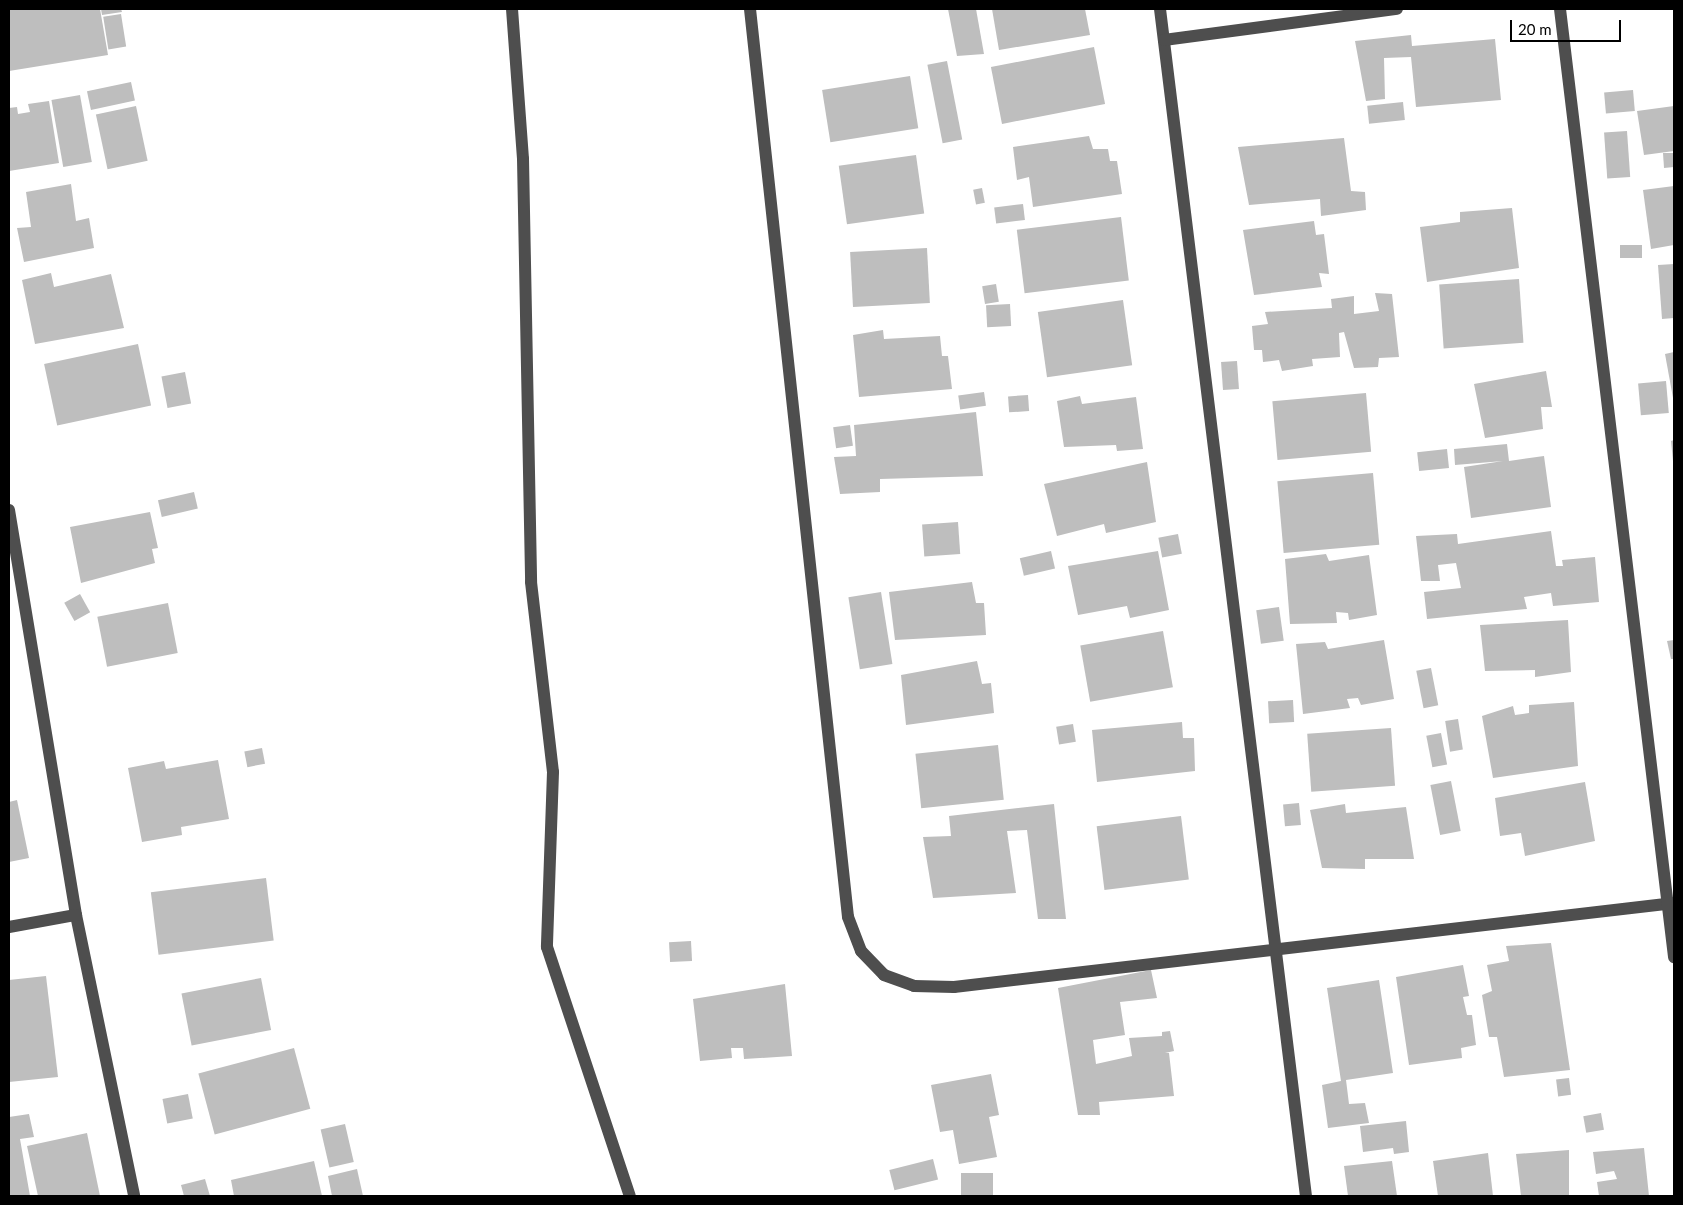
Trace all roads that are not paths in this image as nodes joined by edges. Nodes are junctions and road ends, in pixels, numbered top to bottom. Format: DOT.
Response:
graph roads {
  1 [pos="512,9"];
  2 [pos="750,9"];
  3 [pos="1160,9"];
  4 [pos="1397,9"];
  5 [pos="1560,9"];
  6 [pos="1164,40"];
  7 [pos="9,510"];
  8 [pos="1671,904"];
  9 [pos="76,915"];
  10 [pos="9,927"];
  11 [pos="1276,947"];
  12 [pos="1674,957"];
  13 [pos="134,1196"];
  14 [pos="630,1196"];
  15 [pos="1306,1196"];
  1 -- 14 [label="street"];
  2 -- 11 [label="street"];
  3 -- 6 [label="street"];
  4 -- 6 [label="street"];
  5 -- 8 [label="street"];
  6 -- 11 [label="street"];
  7 -- 9 [label="street"];
  8 -- 11 [label="street"];
  8 -- 12 [label="street"];
  9 -- 10 [label="street"];
  9 -- 13 [label="street"];
  11 -- 15 [label="street"];
}
